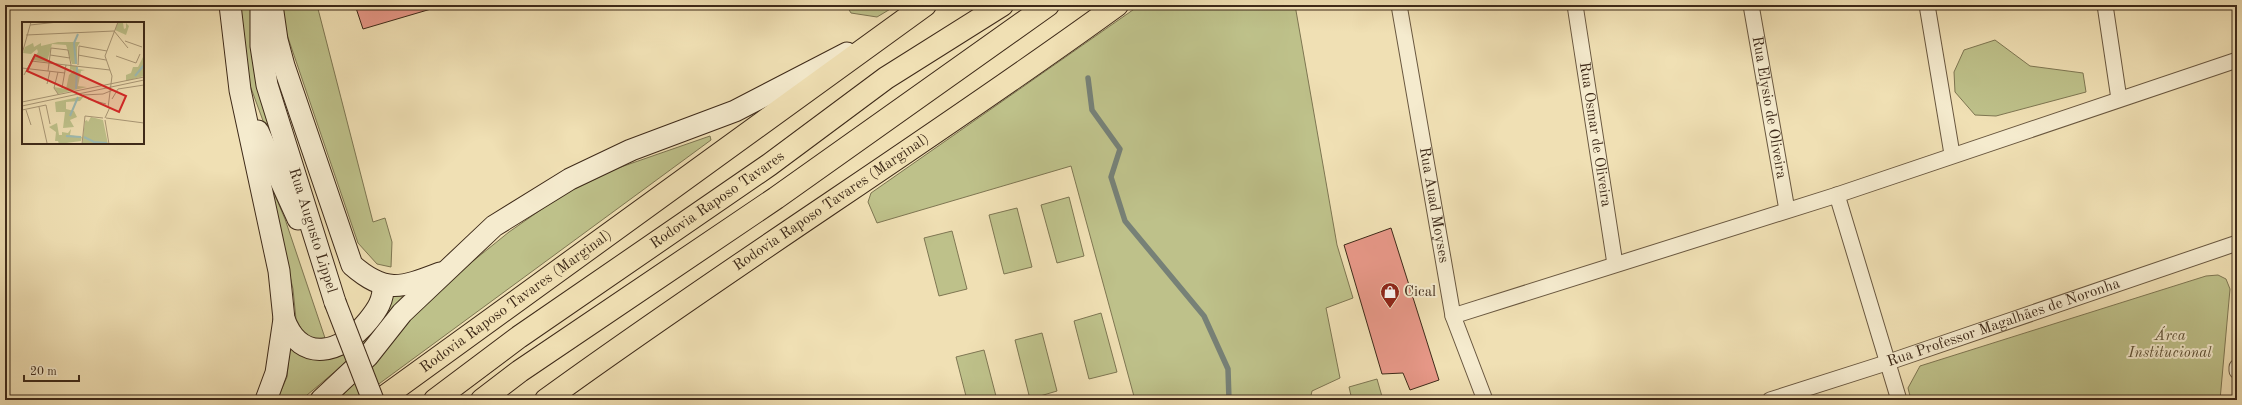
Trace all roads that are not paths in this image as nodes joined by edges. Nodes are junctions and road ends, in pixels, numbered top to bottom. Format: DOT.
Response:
graph roads {
  1 [pos="230,5"];
  2 [pos="262,5"];
  3 [pos="272,5"];
  4 [pos="925,5"];
  5 [pos="1002,5"];
  6 [pos="1048,5"];
  7 [pos="1117,5"];
  8 [pos="1399,5"];
  9 [pos="1575,5"];
  10 [pos="1751,5"];
  11 [pos="1927,5"];
  12 [pos="2105,5"];
  13 [pos="889,30"];
  14 [pos="2237,60"];
  15 [pos="240,90"];
  16 [pos="2119,99"];
  17 [pos="1952,154"];
  18 [pos="1837,195"];
  19 [pos="1787,210"];
  20 [pos="2237,243"];
  21 [pos="1615,264"];
  22 [pos="448,270"];
  23 [pos="384,286"];
  24 [pos="333,296"];
  25 [pos="1453,316"];
  26 [pos="284,319"];
  27 [pos="1889,362"];
  28 [pos="2237,367"];
  29 [pos="2236,371"];
  30 [pos="266,400"];
  31 [pos="321,400"];
  32 [pos="373,400"];
  33 [pos="380,400"];
  34 [pos="435,400"];
  35 [pos="482,400"];
  36 [pos="546,400"];
  37 [pos="1485,400"];
  38 [pos="1770,400"];
  39 [pos="1900,400"];
  1 -- 15 [label="main road, Rua Augusto Lippel"];
  2 -- 24 [label="main road, Rua Augusto Lippel"];
  3 -- 23 [label="main road, Rua Augusto Lippel"];
  4 -- 13 [label="highway, Rodovia Raposo Tavares (Marginal)"];
  5 -- 34 [label="highway, Rodovia Raposo Tavares"];
  6 -- 35 [label="highway, Rodovia Raposo Tavares"];
  7 -- 36 [label="highway, Rodovia Raposo Tavares (Marginal)"];
  8 -- 25 [label="street, Rua Auad Moyses"];
  9 -- 21 [label="street, Rua Osmar de Oliveira"];
  10 -- 19 [label="street, Rua Elysio de Oliveira"];
  11 -- 17 [label="street"];
  12 -- 16 [label="street"];
  13 -- 22 [label="main road"];
  13 -- 33 [label="highway, Rodovia Raposo Tavares (Marginal)"];
  14 -- 16 [label="street"];
  15 -- 24 [label="main road, Rua Augusto Lippel"];
  15 -- 26 [label="main road, Rua Augusto Lippel"];
  16 -- 17 [label="street"];
  17 -- 18 [label="street"];
  18 -- 19 [label="street"];
  18 -- 27 [label="street"];
  19 -- 21 [label="street"];
  20 -- 27 [label="street, Rua Professor Magalhães de Noronha"];
  21 -- 25 [label="street"];
  22 -- 23 [label="main road"];
  22 -- 31 [label="main road"];
  23 -- 26 [label="main road, Rua Augusto Lippel"];
  24 -- 32 [label="main road, bridge"];
  25 -- 37 [label="street, Rua Auad Moyses"];
  26 -- 30 [label="main road, Rua Augusto Lippel"];
  27 -- 38 [label="street, Rua Professor Magalhães de Noronha"];
  27 -- 39 [label="street"];
  28 -- 29 [label="street"];
}
